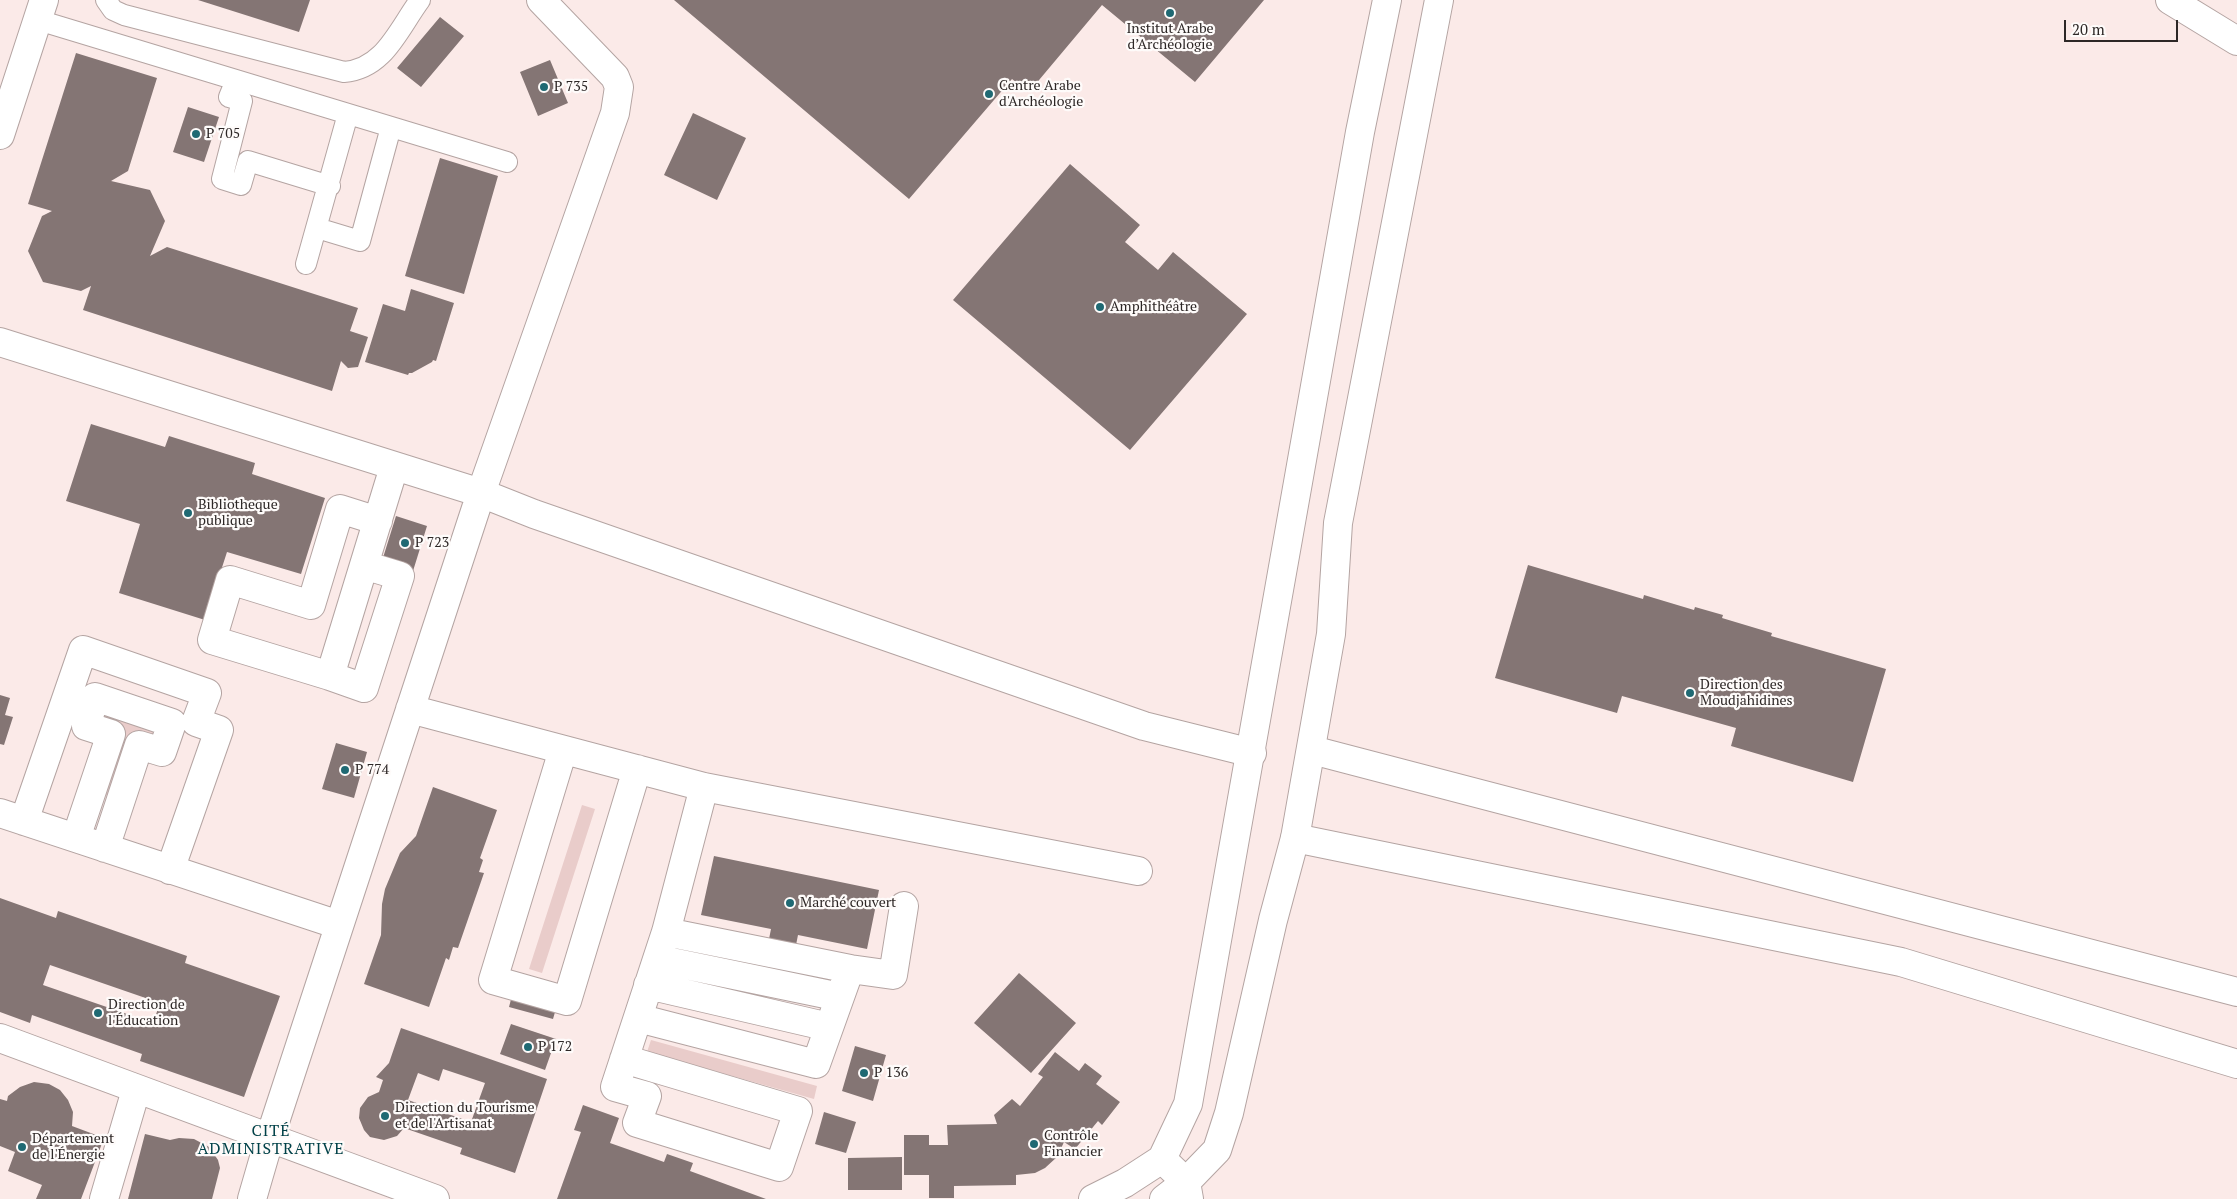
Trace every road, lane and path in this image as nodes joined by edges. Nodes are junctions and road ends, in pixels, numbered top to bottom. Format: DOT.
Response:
graph roads {
  1 [pos="106,0"];
  2 [pos="420,0"];
  3 [pos="541,0"];
  4 [pos="1387,0"];
  5 [pos="1439,0"];
  6 [pos="2170,0"];
  7 [pos="41,10"];
  8 [pos="2237,41"];
  9 [pos="236,80"];
  10 [pos="348,114"];
  11 [pos="391,127"];
  12 [pos="0,135"];
  13 [pos="507,162"];
  14 [pos="330,186"];
  15 [pos="317,228"];
  16 [pos="306,264"];
  17 [pos="0,342"];
  18 [pos="394,467"];
  19 [pos="480,493"];
  20 [pos="378,521"];
  21 [pos="364,565"];
  22 [pos="330,676"];
  23 [pos="410,709"];
  24 [pos="563,750"];
  25 [pos="1312,750"];
  26 [pos="1252,753"];
  27 [pos="637,768"];
  28 [pos="704,787"];
  29 [pos="12,817"];
  30 [pos="76,838"];
  31 [pos="1295,838"];
  32 [pos="105,848"];
  33 [pos="170,870"];
  34 [pos="1138,871"];
  35 [pos="904,906"];
  36 [pos="339,925"];
  37 [pos="666,932"];
  38 [pos="657,959"];
  39 [pos="850,969"];
  40 [pos="648,985"];
  41 [pos="2237,992"];
  42 [pos="840,998"];
  43 [pos="638,1018"];
  44 [pos="829,1026"];
  45 [pos="0,1038"];
  46 [pos="624,1060"];
  47 [pos="2237,1064"];
  48 [pos="136,1090"];
  49 [pos="270,1137"];
  50 [pos="1162,1159"];
  51 [pos="1187,1191"];
  52 [pos="104,1199"];
  53 [pos="252,1199"];
  54 [pos="435,1199"];
  55 [pos="1093,1199"];
  56 [pos="1164,1199"];
  1 -- 2 [label="lane"];
  3 -- 19 [label="street"];
  4 -- 26 [label="street"];
  5 -- 25 [label="street"];
  6 -- 8 [label="street"];
  7 -- 9 [label="lane"];
  7 -- 12 [label="street"];
  9 -- 10 [label="lane"];
  9 -- 14 [label="lane"];
  10 -- 11 [label="lane"];
  10 -- 14 [label="lane"];
  11 -- 13 [label="lane"];
  11 -- 15 [label="lane"];
  14 -- 15 [label="lane"];
  15 -- 16 [label="lane"];
  17 -- 18 [label="street"];
  18 -- 19 [label="street"];
  18 -- 20 [label="street"];
  19 -- 23 [label="street"];
  19 -- 26 [label="street"];
  20 -- 21 [label="street"];
  20 -- 22 [label="street"];
  21 -- 22 [label="street"];
  21 -- 22 [label="street"];
  23 -- 24 [label="street"];
  23 -- 36 [label="street"];
  24 -- 27 [label="street"];
  24 -- 27 [label="street"];
  25 -- 31 [label="street"];
  25 -- 41 [label="street"];
  26 -- 50 [label="street"];
  27 -- 28 [label="street"];
  28 -- 34 [label="street"];
  28 -- 37 [label="street"];
  29 -- 30 [label="street"];
  29 -- 33 [label="street"];
  30 -- 32 [label="street"];
  30 -- 32 [label="street"];
  31 -- 47 [label="street"];
  31 -- 51 [label="street"];
  32 -- 33 [label="street"];
  33 -- 36 [label="street"];
  35 -- 39 [label="street"];
  36 -- 49 [label="street"];
  37 -- 38 [label="street"];
  37 -- 39 [label="street"];
  38 -- 40 [label="street"];
  38 -- 42 [label="street"];
  39 -- 42 [label="street"];
  40 -- 43 [label="street"];
  40 -- 44 [label="street"];
  42 -- 44 [label="street"];
  43 -- 44 [label="street"];
  43 -- 46 [label="street"];
  45 -- 48 [label="street"];
  46 -- 46 [label="street"];
  48 -- 49 [label="street"];
  48 -- 52 [label="street"];
  49 -- 53 [label="street"];
  49 -- 54 [label="street"];
  50 -- 51 [label="street"];
  50 -- 55 [label="street"];
  51 -- 56 [label="street"];
}
